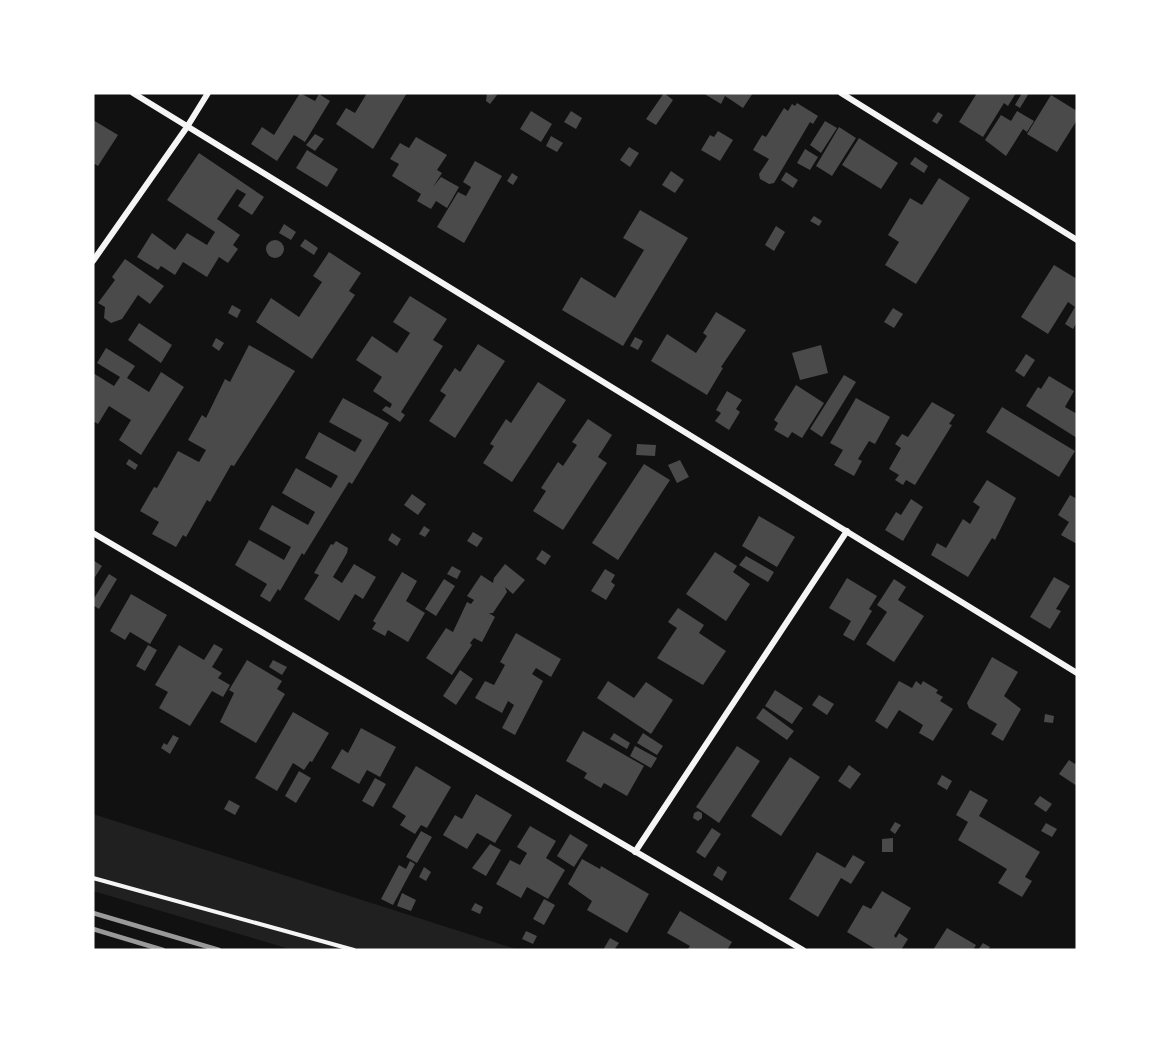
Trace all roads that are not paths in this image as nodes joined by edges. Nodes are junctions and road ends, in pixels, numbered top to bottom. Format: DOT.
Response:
graph roads {
  1 [pos="133,93"];
  2 [pos="208,93"];
  3 [pos="841,93"];
  4 [pos="187,127"];
  5 [pos="1077,240"];
  6 [pos="93,261"];
  7 [pos="847,531"];
  8 [pos="93,533"];
  9 [pos="1077,673"];
  10 [pos="635,852"];
  11 [pos="803,950"];
  1 -- 4 [label="street"];
  2 -- 4 [label="street"];
  3 -- 5 [label="street"];
  4 -- 6 [label="street"];
  4 -- 7 [label="street"];
  7 -- 9 [label="street"];
  7 -- 10 [label="street"];
  8 -- 10 [label="street"];
  10 -- 11 [label="street"];
}
